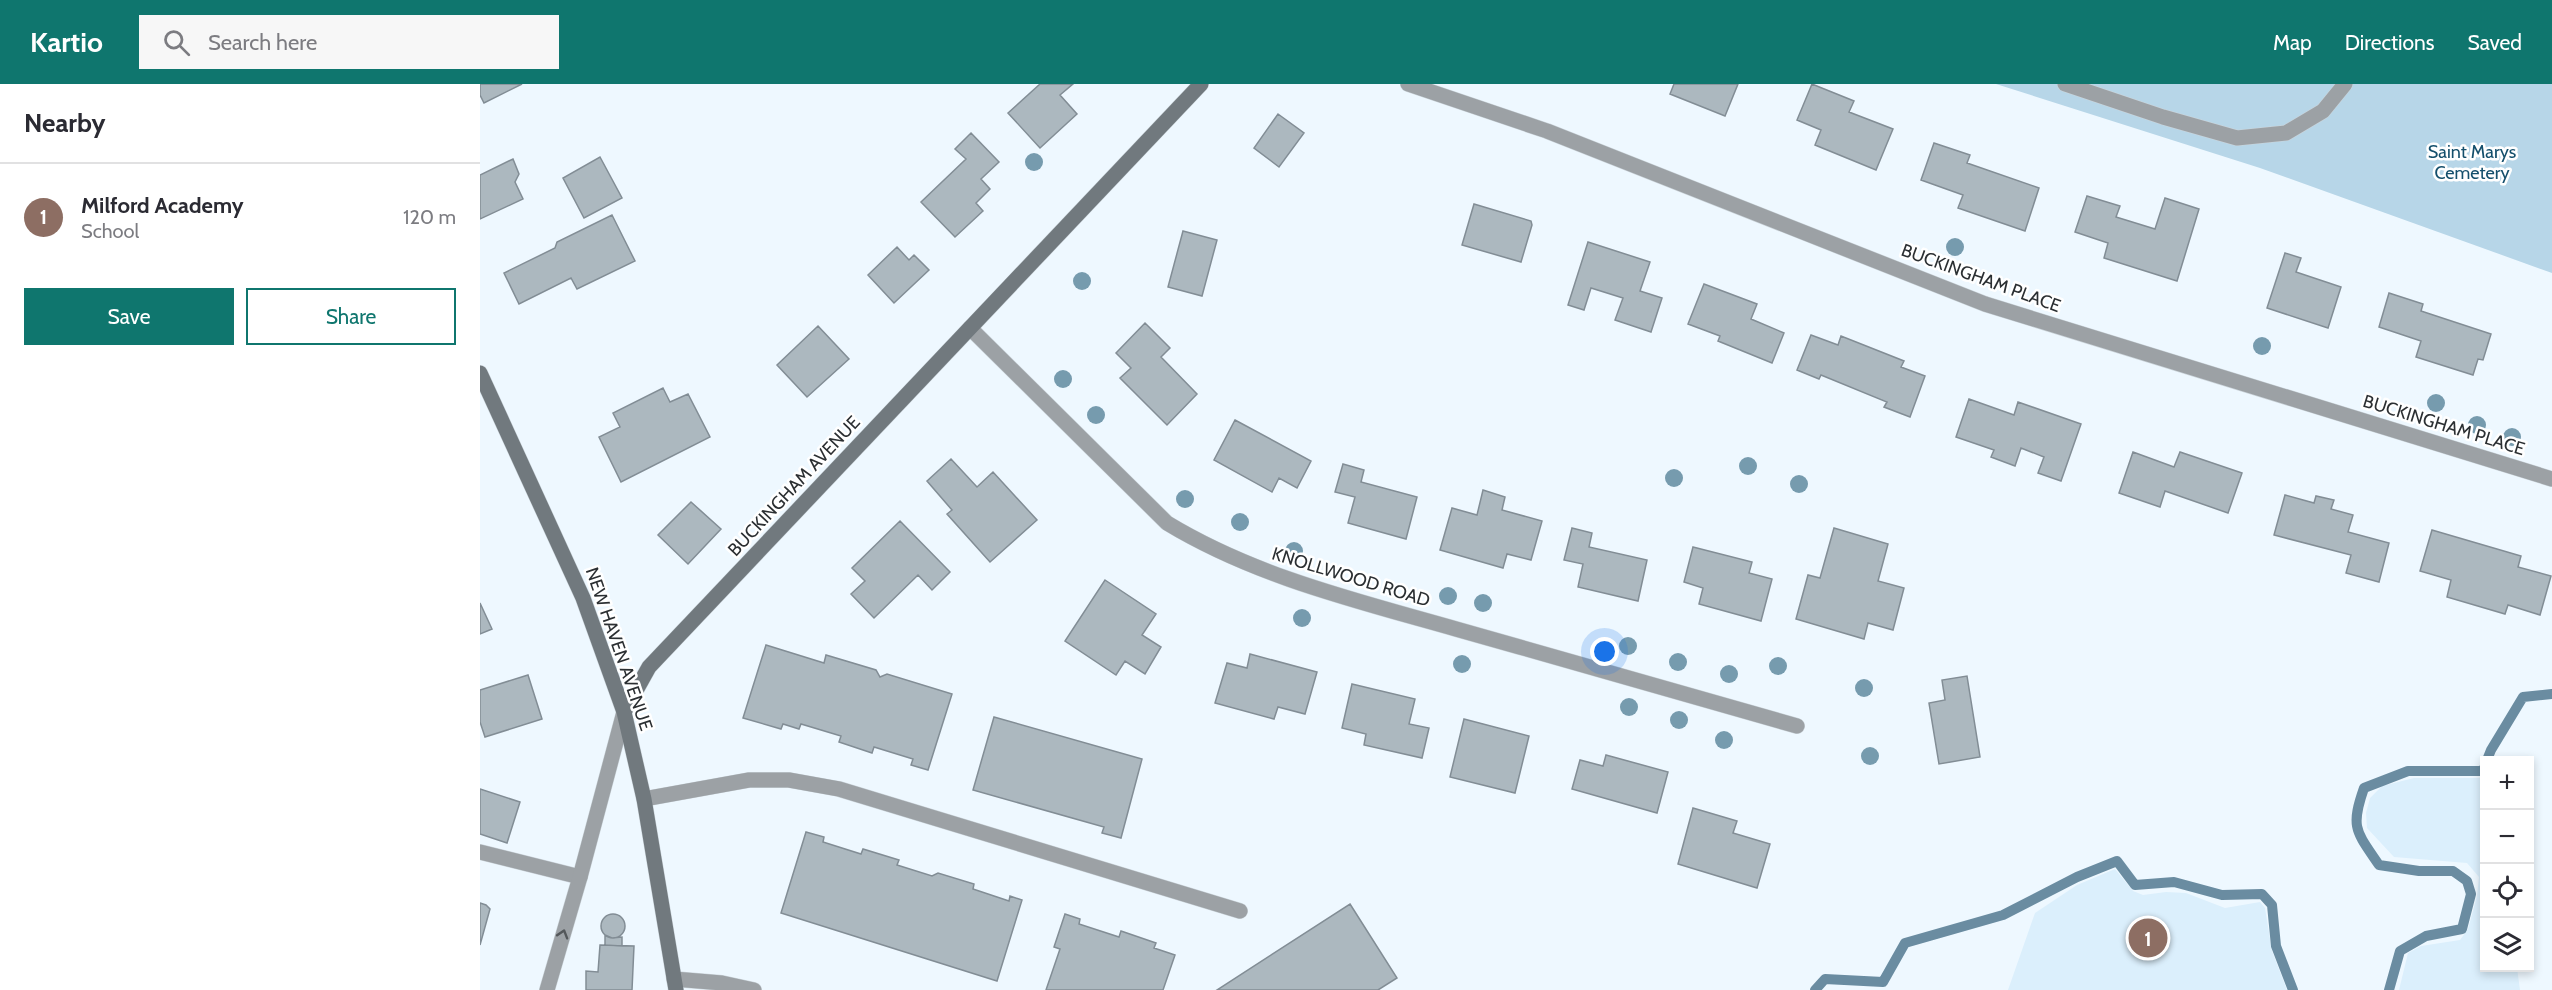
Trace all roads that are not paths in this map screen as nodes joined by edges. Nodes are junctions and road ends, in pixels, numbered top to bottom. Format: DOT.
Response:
graph roads {
  1 [pos="1201,84"];
  2 [pos="1408,84"];
  3 [pos="2065,84"];
  4 [pos="2345,84"];
  5 [pos="970,328"];
  6 [pos="480,372"];
  7 [pos="2552,479"];
  8 [pos="624,712"];
  9 [pos="1797,726"];
  10 [pos="644,799"];
  11 [pos="480,852"];
  12 [pos="580,878"];
  13 [pos="1240,911"];
  14 [pos="675,984"];
  15 [pos="547,990"];
  16 [pos="754,990"];
  1 -- 5 [label="main road, BUCKINGHAM AVENUE"];
  2 -- 7 [label="street, BUCKINGHAM PLACE"];
  3 -- 4 [label="street"];
  5 -- 8 [label="main road, BUCKINGHAM AVENUE"];
  5 -- 9 [label="street, KNOLLWOOD ROAD"];
  6 -- 8 [label="main road, NEW HAVEN AVENUE"];
  8 -- 10 [label="main road, NEW HAVEN AVENUE"];
  8 -- 12 [label="street, BUCKINGHAM AVENUE"];
  10 -- 13 [label="street"];
  10 -- 14 [label="main road, NEW HAVEN AVENUE"];
  11 -- 12 [label="street"];
  15 -- 12 [label="street, BUCKINGHAM AVENUE, one-way"];
  14 -- 16 [label="street"];
}
